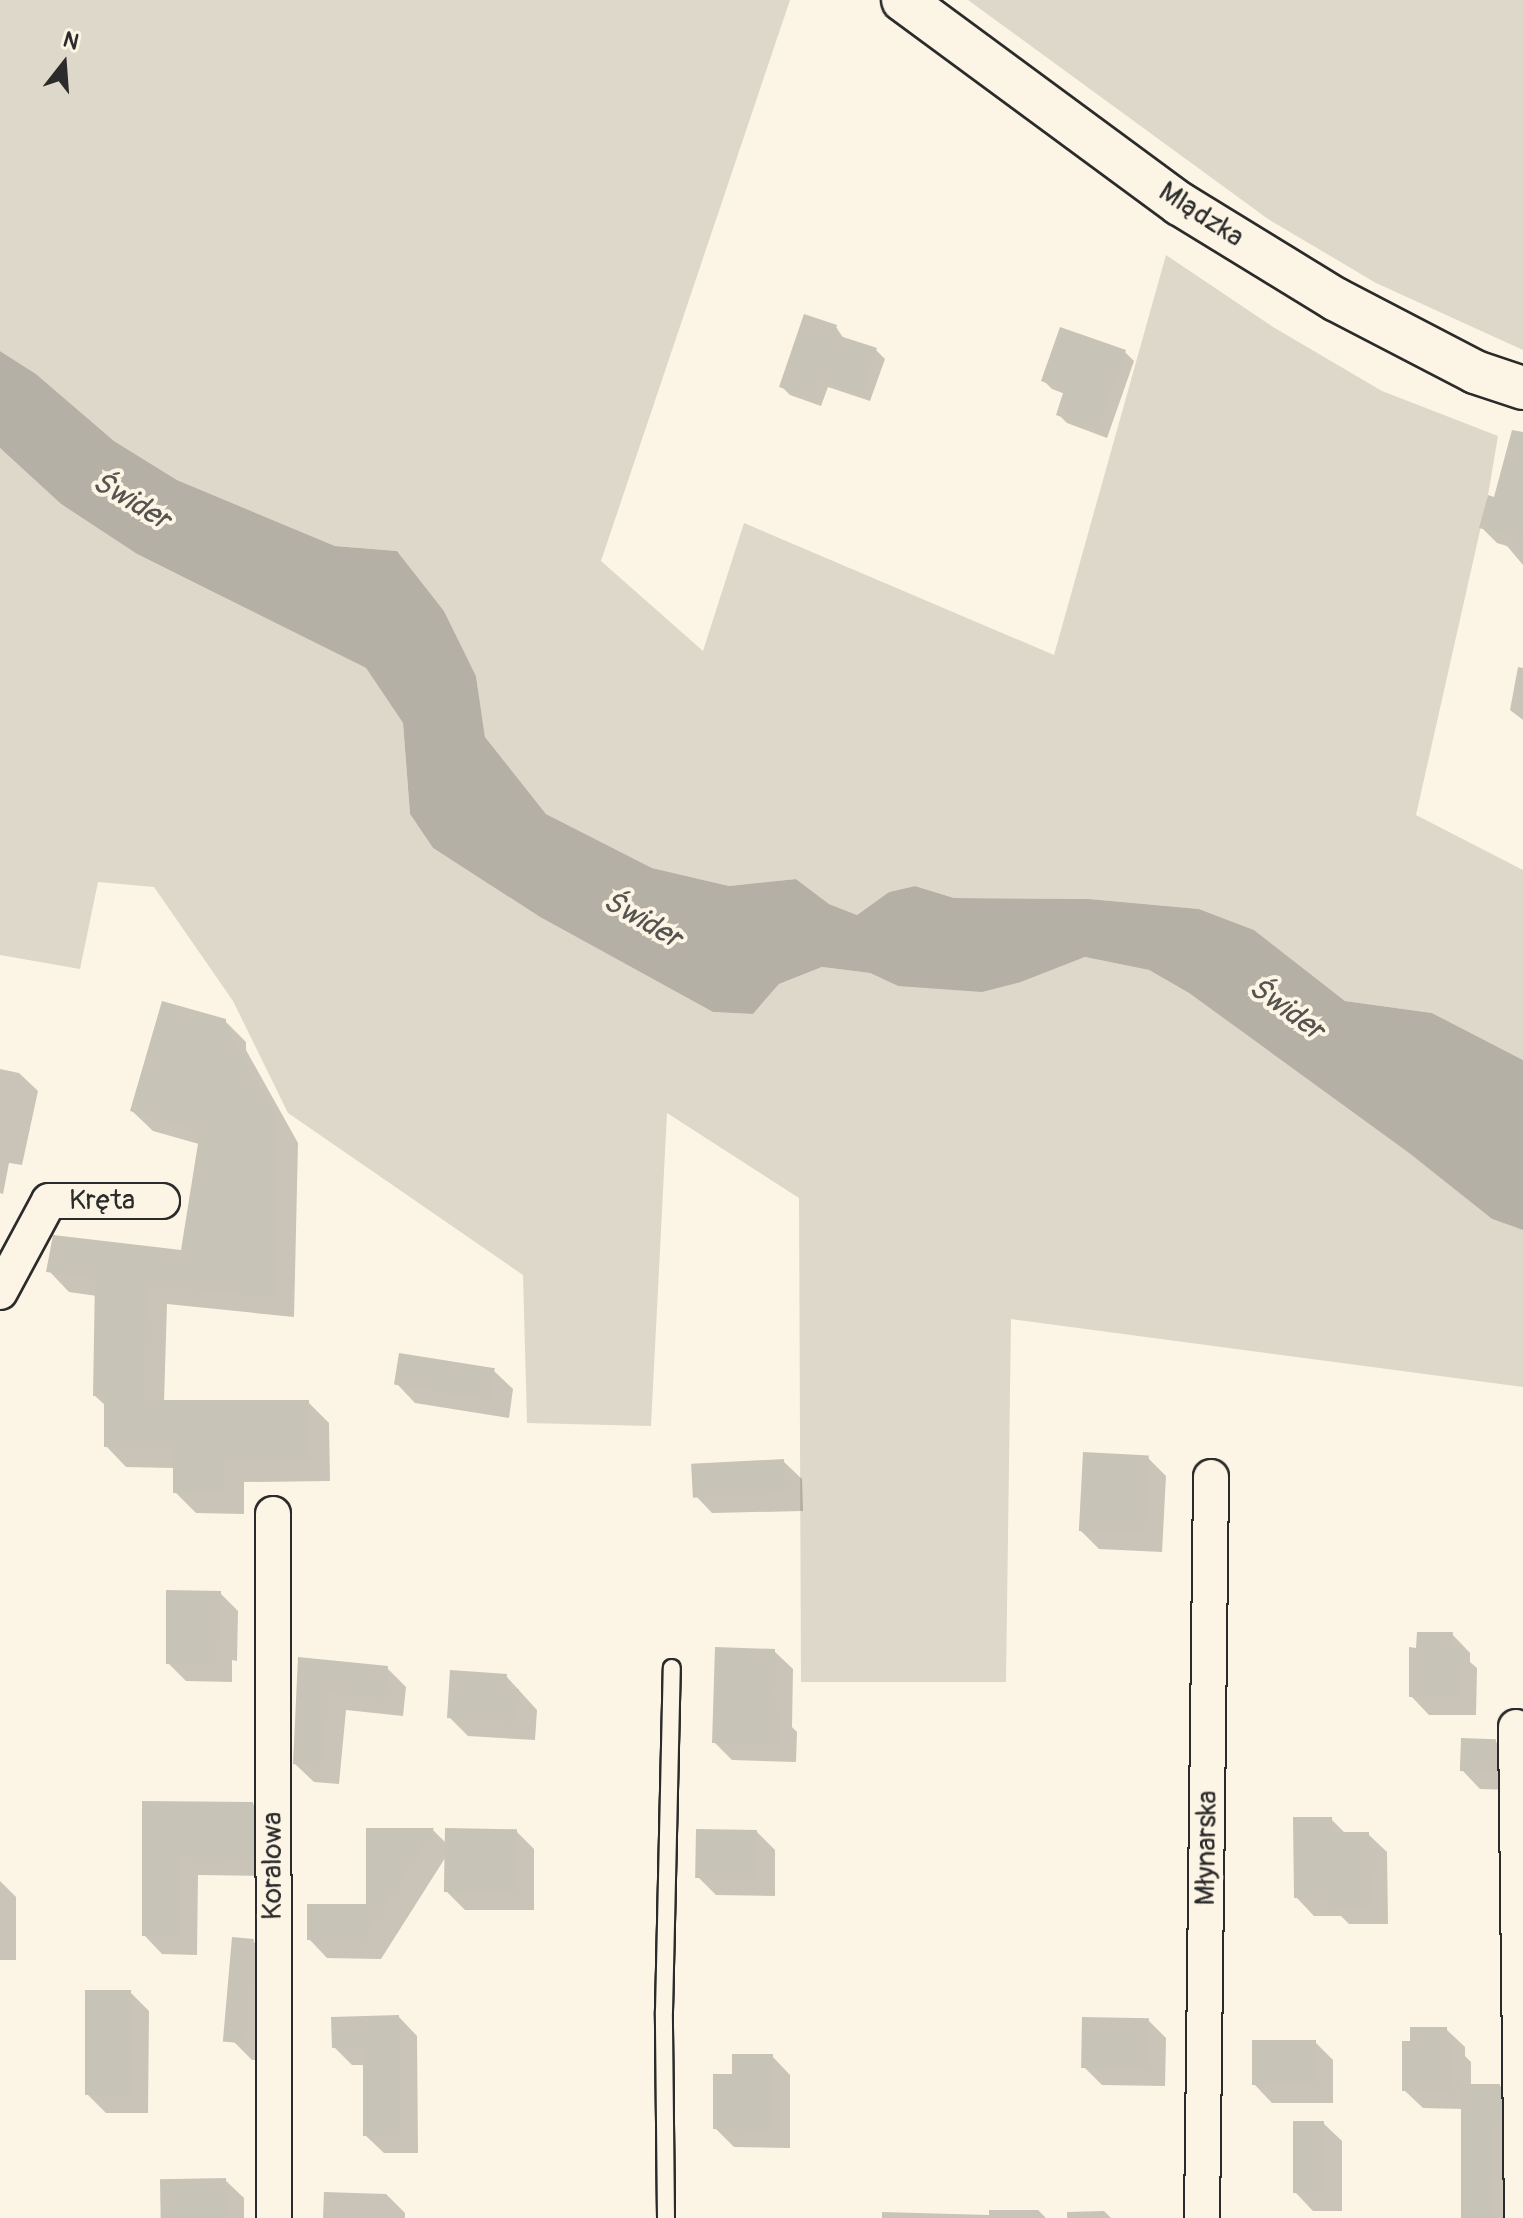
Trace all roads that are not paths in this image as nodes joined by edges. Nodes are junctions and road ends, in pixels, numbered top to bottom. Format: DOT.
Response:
graph roads {
  1 [pos="903,0"];
  2 [pos="1523,388"];
  3 [pos="162,1201"];
  4 [pos="0,1292"];
  5 [pos="1211,1477"];
  6 [pos="273,1514"];
  7 [pos="672,1668"];
  8 [pos="1516,1727"];
  9 [pos="274,2218"];
  10 [pos="666,2218"];
  11 [pos="1202,2218"];
  12 [pos="1522,2218"];
  1 -- 2 [label="street, Mlądzka"];
  3 -- 4 [label="street, Kręta"];
  5 -- 11 [label="street, Młynarska"];
  6 -- 9 [label="street, Koralowa"];
  7 -- 10 [label="lane"];
  8 -- 12 [label="street"];
}
